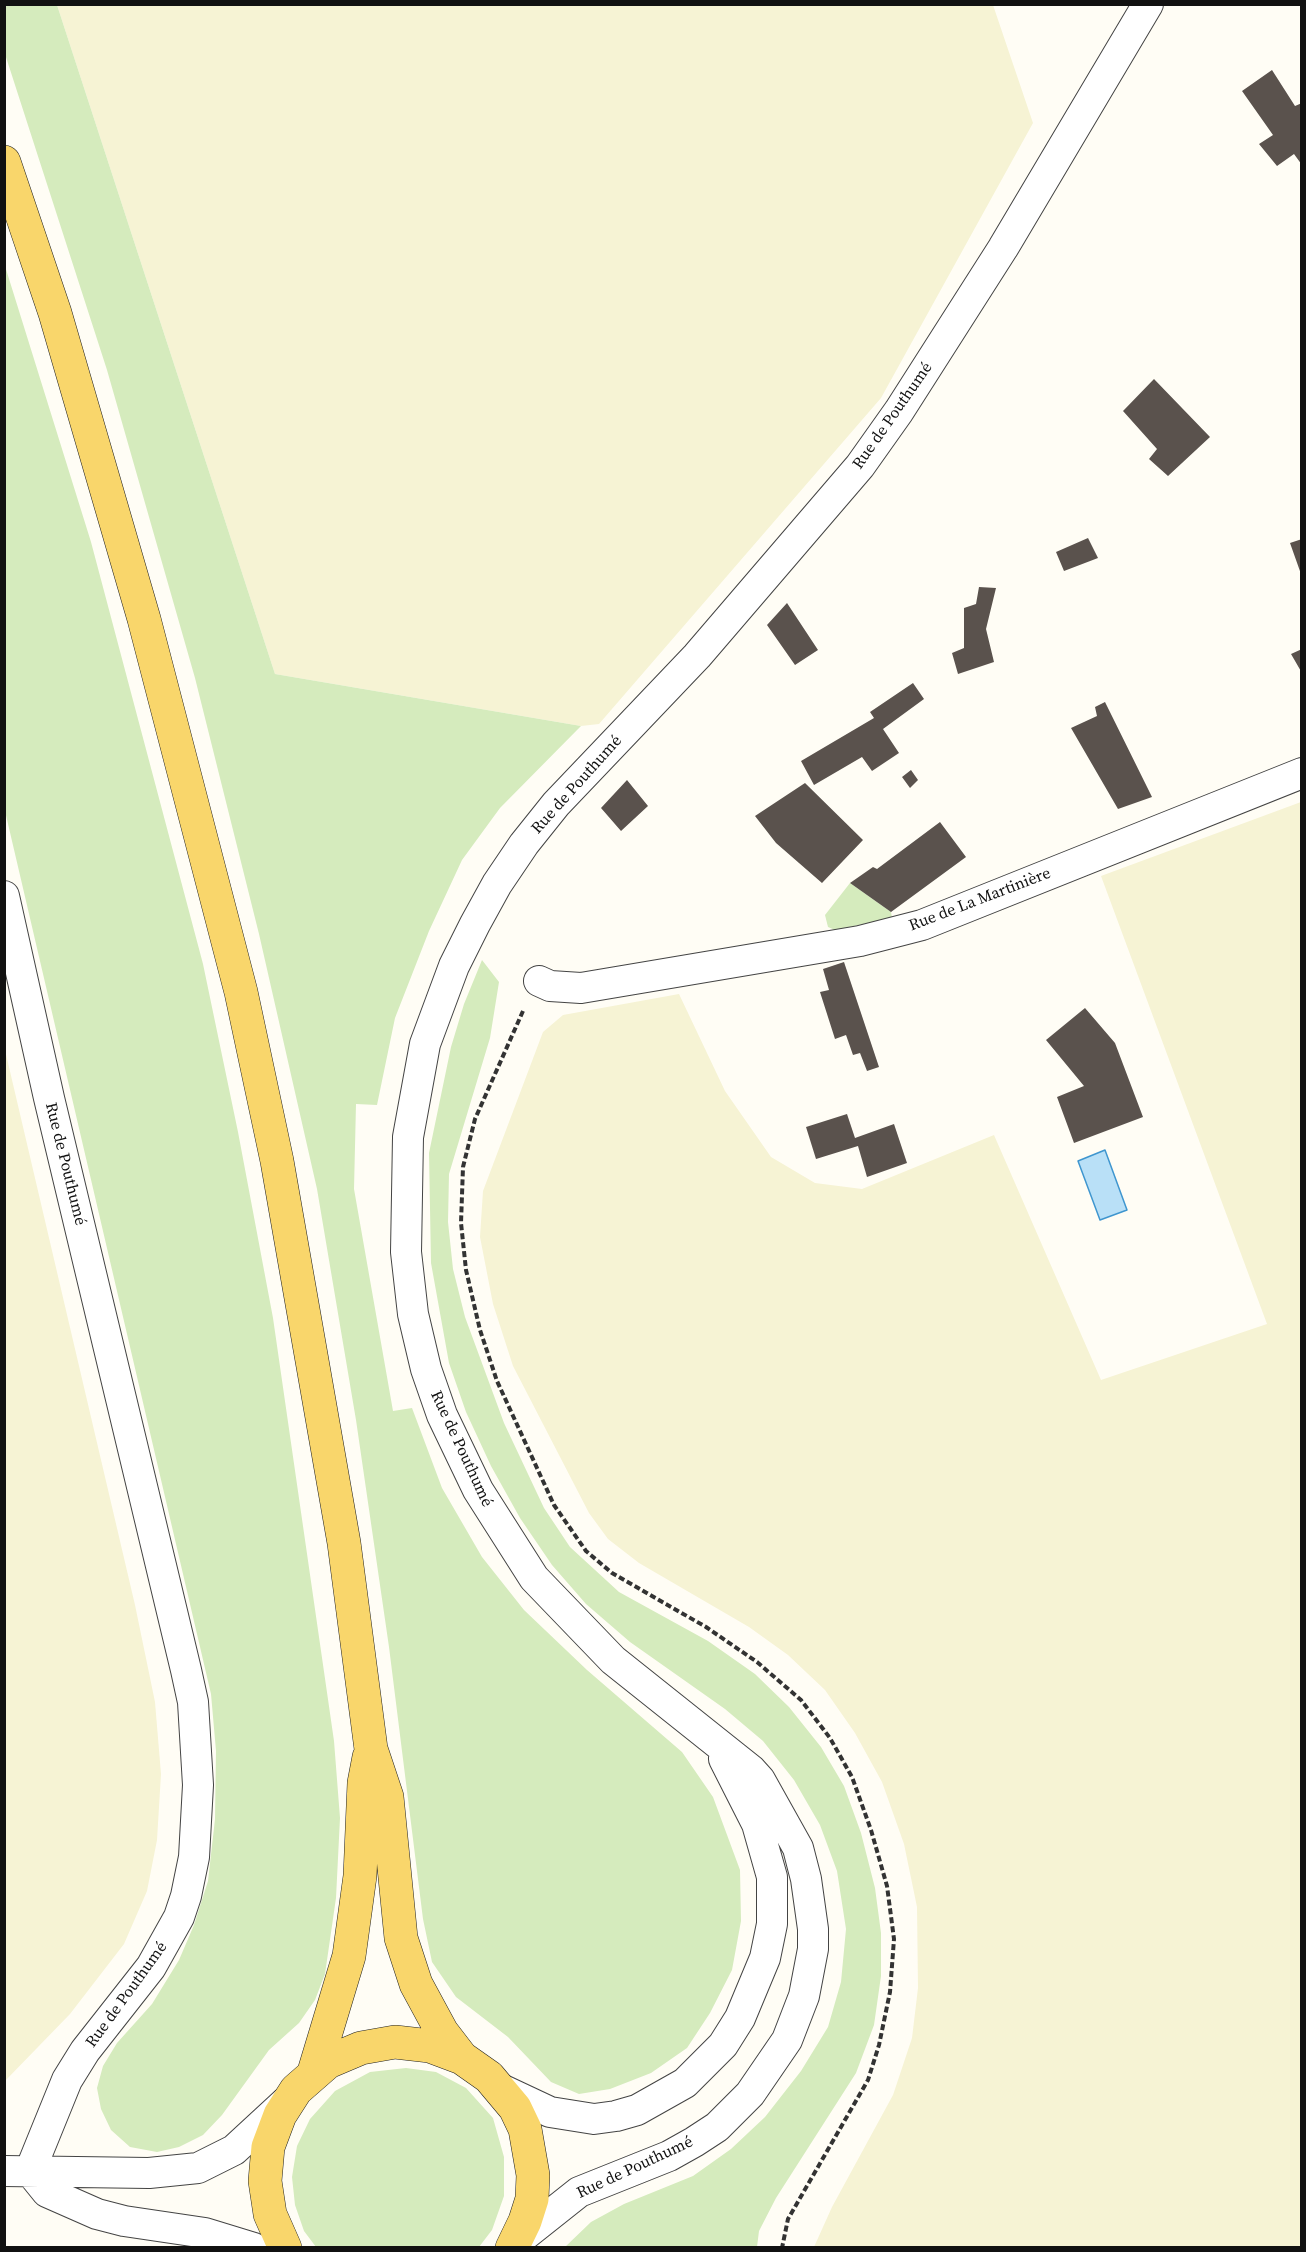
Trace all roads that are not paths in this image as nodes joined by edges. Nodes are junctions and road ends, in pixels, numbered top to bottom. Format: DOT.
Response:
graph roads {
  1 [pos="1148,4"];
  2 [pos="4,162"];
  3 [pos="1302,774"];
  4 [pos="4,896"];
  5 [pos="538,981"];
  6 [pos="715,1743"];
  7 [pos="371,1749"];
  8 [pos="462,2058"];
  9 [pos="314,2072"];
  10 [pos="501,2089"];
  11 [pos="288,2100"];
  12 [pos="17,2171"];
  13 [pos="514,2245"];
  14 [pos="254,2247"];
  15 [pos="285,2247"];
  1 -- 6 [label="street, Rue de Pouthumé"];
  2 -- 7 [label="main road"];
  3 -- 5 [label="street, Rue de La Martinière"];
  4 -- 12 [label="street, Rue de Pouthumé"];
  6 -- 10 [label="street, Rue de Pouthumé"];
  6 -- 13 [label="street, Rue de Pouthumé"];
  7 -- 8 [label="main road"];
  7 -- 9 [label="main road"];
  8 -- 9 [label="main road"];
  8 -- 10 [label="main road"];
  9 -- 11 [label="main road"];
  10 -- 13 [label="main road"];
  11 -- 12 [label="street"];
  11 -- 15 [label="main road"];
  12 -- 14 [label="street"];
}
